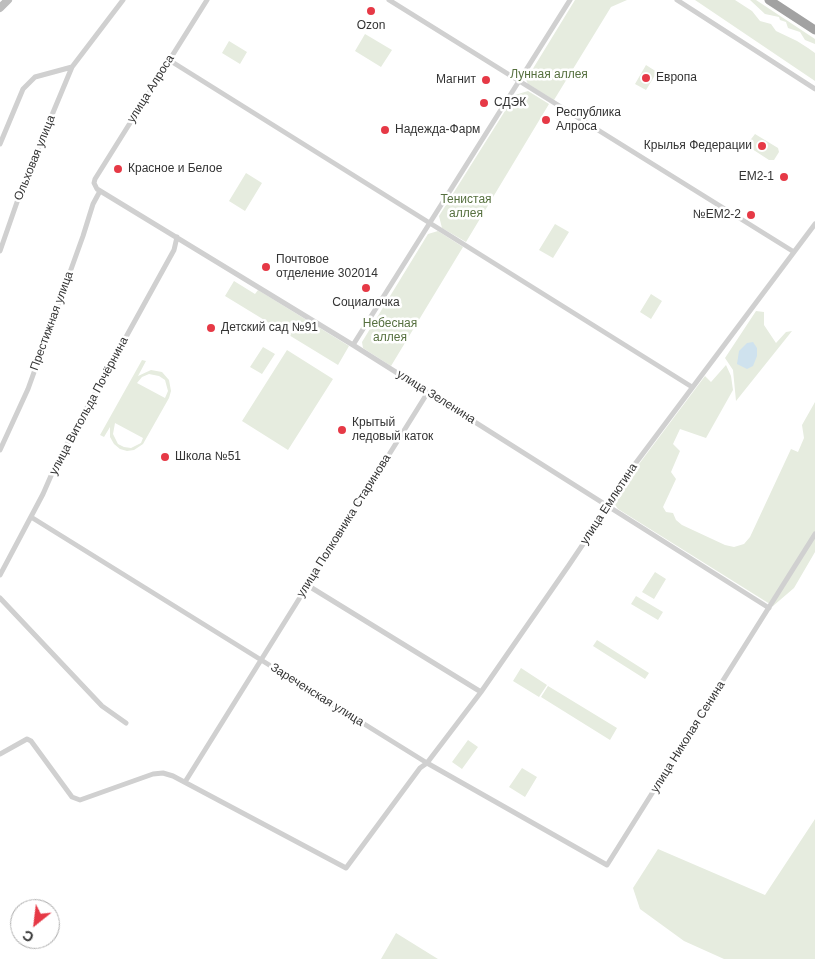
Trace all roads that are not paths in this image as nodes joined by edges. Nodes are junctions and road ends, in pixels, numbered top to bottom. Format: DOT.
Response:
graph roads {
  1 [pos="8,0"];
  2 [pos="123,0"];
  3 [pos="207,0"];
  4 [pos="388,0"];
  5 [pos="570,0"];
  6 [pos="677,0"];
  7 [pos="769,0"];
  8 [pos="0,8"];
  9 [pos="815,30"];
  10 [pos="169,60"];
  11 [pos="72,67"];
  12 [pos="519,82"];
  13 [pos="815,89"];
  14 [pos="0,144"];
  15 [pos="100,191"];
  16 [pos="429,223"];
  17 [pos="815,224"];
  18 [pos="177,237"];
  19 [pos="0,251"];
  20 [pos="794,252"];
  21 [pos="353,345"];
  22 [pos="692,387"];
  23 [pos="428,392"];
  24 [pos="0,450"];
  25 [pos="607,506"];
  26 [pos="31,517"];
  27 [pos="815,534"];
  28 [pos="0,575"];
  29 [pos="307,585"];
  30 [pos="0,598"];
  31 [pos="769,608"];
  32 [pos="260,659"];
  33 [pos="481,692"];
  34 [pos="126,723"];
  35 [pos="0,754"];
  36 [pos="426,763"];
  37 [pos="185,782"];
  38 [pos="607,865"];
  1 -- 8 [label="main road"];
  2 -- 11 [label="street, Ольховая улица"];
  3 -- 10 [label="street, улица Алроса"];
  4 -- 12 [label="street"];
  5 -- 12 [label="street"];
  6 -- 13 [label="street"];
  7 -- 9 [label="highway"];
  10 -- 15 [label="street, улица Алроса"];
  10 -- 16 [label="street"];
  11 -- 14 [label="street"];
  11 -- 19 [label="street, Ольховая улица"];
  12 -- 16 [label="street"];
  12 -- 20 [label="street"];
  15 -- 18 [label="street, улица Зеленина"];
  15 -- 24 [label="street, Престижная улица"];
  16 -- 21 [label="street"];
  16 -- 22 [label="street"];
  17 -- 20 [label="street, улица Емлютина"];
  18 -- 21 [label="street, улица Зеленина"];
  18 -- 26 [label="street, улица Витольда Почёрнина"];
  20 -- 22 [label="street, улица Емлютина"];
  21 -- 23 [label="street, улица Зеленина"];
  22 -- 25 [label="street, улица Емлютина"];
  23 -- 25 [label="street, улица Зеленина"];
  23 -- 29 [label="street, улица Полковника Старинова"];
  25 -- 31 [label="street, улица Зеленина"];
  25 -- 33 [label="street, улица Емлютина"];
  26 -- 28 [label="street, улица Витольда Почёрнина"];
  26 -- 32 [label="street, Зареченская улица"];
  27 -- 31 [label="street, улица Николая Сенина"];
  29 -- 32 [label="street, улица Полковника Старинова"];
  29 -- 33 [label="street"];
  30 -- 34 [label="street"];
  31 -- 38 [label="street, улица Николая Сенина"];
  32 -- 36 [label="street, Зареченская улица"];
  32 -- 37 [label="street, улица Полковника Старинова"];
  33 -- 36 [label="street, улица Емлютина"];
  35 -- 37 [label="street"];
  36 -- 37 [label="street, улица Емлютина"];
  36 -- 38 [label="street, Зареченская улица"];
}
